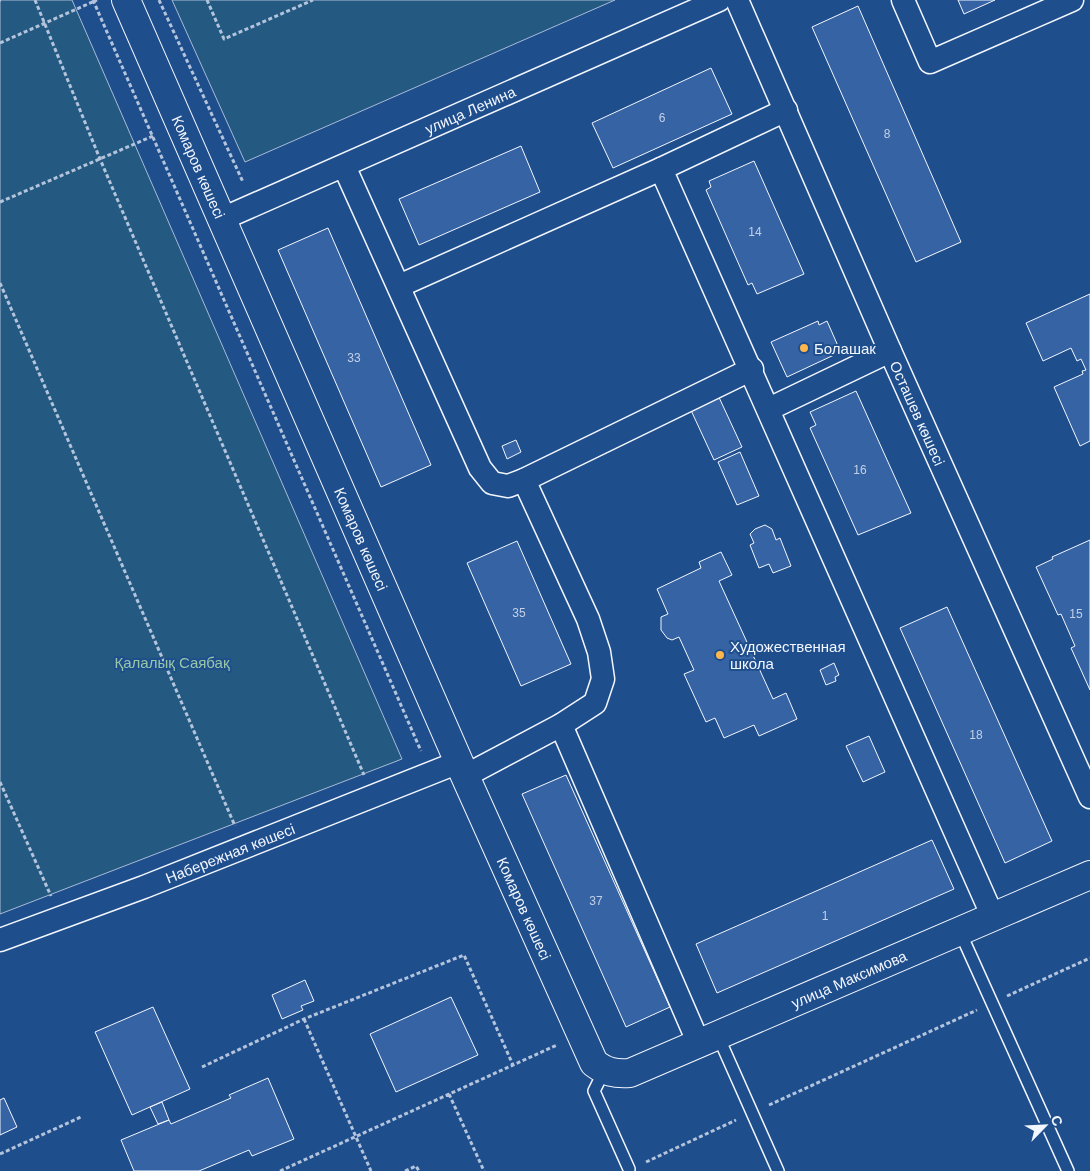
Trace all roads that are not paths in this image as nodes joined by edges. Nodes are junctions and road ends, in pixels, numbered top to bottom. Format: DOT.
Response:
graph roads {
  1 [pos="126,0"];
  2 [pos="719,0"];
  3 [pos="737,0"];
  4 [pos="903,0"];
  5 [pos="1072,0"];
  6 [pos="786,110"];
  7 [pos="344,166"];
  8 [pos="662,169"];
  9 [pos="222,219"];
  10 [pos="399,286"];
  11 [pos="890,352"];
  12 [pos="752,369"];
  13 [pos="770,409"];
  14 [pos="524,480"];
  15 [pos="561,725"];
  16 [pos="462,769"];
  17 [pos="1090,797"];
  18 [pos="1090,874"];
  19 [pos="993,917"];
  20 [pos="960,932"];
  21 [pos="0,940"];
  22 [pos="709,1040"];
  23 [pos="604,1071"];
  24 [pos="629,1169"];
  25 [pos="778,1171"];
  26 [pos="1068,1171"];
  1 -- 9 [label="street, Комаров көшесі"];
  2 -- 7 [label="street, улица Ленина"];
  3 -- 6 [label="street, Осташев көшесі"];
  4 -- 5 [label="street"];
  6 -- 8 [label="street"];
  6 -- 11 [label="street, Осташев көшесі"];
  7 -- 9 [label="street, улица Ленина"];
  7 -- 10 [label="street"];
  8 -- 10 [label="street"];
  8 -- 12 [label="street"];
  9 -- 16 [label="street, Комаров көшесі"];
  10 -- 14 [label="street"];
  11 -- 13 [label="street"];
  11 -- 17 [label="street, Осташев көшесі"];
  12 -- 13 [label="street"];
  12 -- 14 [label="street"];
  13 -- 19 [label="street"];
  14 -- 15 [label="street, Набережная көшесі"];
  15 -- 16 [label="street, Набережная көшесі"];
  15 -- 22 [label="street"];
  16 -- 21 [label="street, Набережная көшесі"];
  16 -- 23 [label="street, Комаров көшесі"];
  18 -- 19 [label="street, улица Максимова"];
  19 -- 20 [label="street, улица Максимова"];
  20 -- 22 [label="street, улица Максимова"];
  20 -- 26 [label="lane"];
  22 -- 23 [label="street, улица Максимова"];
  22 -- 25 [label="lane"];
  23 -- 24 [label="lane"];
}
